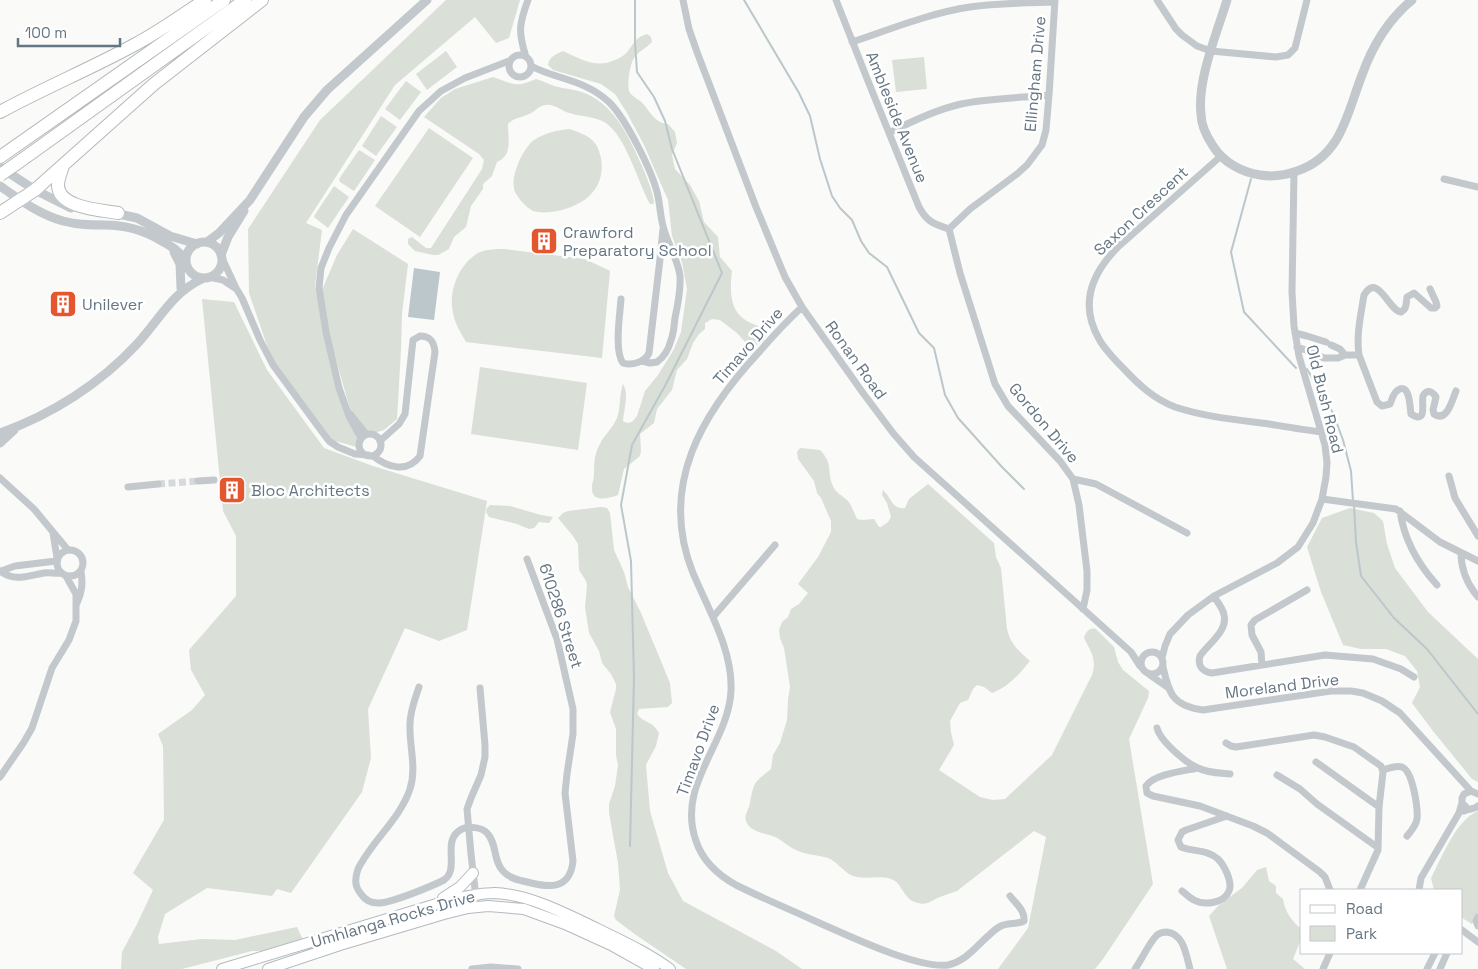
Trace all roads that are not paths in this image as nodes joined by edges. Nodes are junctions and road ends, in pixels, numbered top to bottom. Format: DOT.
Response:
graph roads {
  1 [pos="205,0"];
  2 [pos="224,0"];
  3 [pos="245,0"];
  4 [pos="262,0"];
  5 [pos="427,0"];
  6 [pos="528,0"];
  7 [pos="682,0"];
  8 [pos="836,0"];
  9 [pos="1157,0"];
  10 [pos="1227,0"];
  11 [pos="1307,0"];
  12 [pos="1412,0"];
  13 [pos="1055,1"];
  14 [pos="520,41"];
  15 [pos="852,42"];
  16 [pos="1211,51"];
  17 [pos="526,57"];
  18 [pos="512,59"];
  19 [pos="491,68"];
  20 [pos="529,69"];
  21 [pos="510,72"];
  22 [pos="1049,95"];
  23 [pos="0,112"];
  24 [pos="889,133"];
  25 [pos="1221,156"];
  26 [pos="0,160"];
  27 [pos="64,164"];
  28 [pos="1294,173"];
  29 [pos="0,175"];
  30 [pos="1444,179"];
  31 [pos="0,186"];
  32 [pos="1478,186"];
  33 [pos="35,190"];
  34 [pos="20,200"];
  35 [pos="250,200"];
  36 [pos="0,213"];
  37 [pos="118,213"];
  38 [pos="663,225"];
  39 [pos="950,229"];
  40 [pos="207,242"];
  41 [pos="168,244"];
  42 [pos="197,244"];
  43 [pos="222,256"];
  44 [pos="187,264"];
  45 [pos="207,277"];
  46 [pos="236,288"];
  47 [pos="1430,289"];
  48 [pos="179,291"];
  49 [pos="621,299"];
  50 [pos="802,307"];
  51 [pos="1295,333"];
  52 [pos="1297,348"];
  53 [pos="1359,355"];
  54 [pos="1346,356"];
  55 [pos="642,361"];
  56 [pos="1456,391"];
  57 [pos="18,427"];
  58 [pos="1322,432"];
  59 [pos="0,433"];
  60 [pos="364,436"];
  61 [pos="378,439"];
  62 [pos="0,443"];
  63 [pos="360,448"];
  64 [pos="346,450"];
  65 [pos="370,455"];
  66 [pos="1449,476"];
  67 [pos="0,479"];
  68 [pos="214,480"];
  69 [pos="1073,480"];
  70 [pos="198,481"];
  71 [pos="158,484"];
  72 [pos="128,487"];
  73 [pos="1322,499"];
  74 [pos="1400,511"];
  75 [pos="52,530"];
  76 [pos="1187,533"];
  77 [pos="1478,536"];
  78 [pos="775,545"];
  79 [pos="68,550"];
  80 [pos="1461,553"];
  81 [pos="57,559"];
  82 [pos="528,559"];
  83 [pos="1478,561"];
  84 [pos="0,571"];
  85 [pos="81,571"];
  86 [pos="63,575"];
  87 [pos="1437,585"];
  88 [pos="1307,590"];
  89 [pos="1214,596"];
  90 [pos="1478,597"];
  91 [pos="77,604"];
  92 [pos="1083,609"];
  93 [pos="714,617"];
  94 [pos="1165,646"];
  95 [pos="1131,652"];
  96 [pos="1153,652"];
  97 [pos="1143,656"];
  98 [pos="1162,658"];
  99 [pos="1262,665"];
  100 [pos="1140,666"];
  101 [pos="1163,667"];
  102 [pos="1150,674"];
  103 [pos="1414,677"];
  104 [pos="418,687"];
  105 [pos="1167,687"];
  106 [pos="480,688"];
  107 [pos="1157,728"];
  108 [pos="1226,743"];
  109 [pos="1316,762"];
  110 [pos="1198,768"];
  111 [pos="1383,770"];
  112 [pos="1230,774"];
  113 [pos="1277,775"];
  114 [pos="0,777"];
  115 [pos="1471,793"];
  116 [pos="1462,803"];
  117 [pos="1478,806"];
  118 [pos="1379,807"];
  119 [pos="1468,809"];
  120 [pos="1460,813"];
  121 [pos="1227,816"];
  122 [pos="469,828"];
  123 [pos="1407,836"];
  124 [pos="1378,847"];
  125 [pos="473,873"];
  126 [pos="1330,889"];
  127 [pos="1360,889"];
  128 [pos="1419,889"];
  129 [pos="1182,891"];
  130 [pos="475,894"];
  131 [pos="1010,896"];
  132 [pos="477,906"];
  133 [pos="419,909"];
  134 [pos="1478,917"];
  135 [pos="1478,926"];
  136 [pos="1463,931"];
  137 [pos="1463,936"];
  138 [pos="1471,937"];
  139 [pos="1478,942"];
  140 [pos="1330,954"];
  141 [pos="1436,954"];
  142 [pos="1447,954"];
  143 [pos="268,956"];
  144 [pos="222,969"];
  145 [pos="270,969"];
  146 [pos="472,969"];
  147 [pos="518,969"];
  148 [pos="654,969"];
  149 [pos="670,969"];
  150 [pos="1135,969"];
  151 [pos="1190,969"];
  152 [pos="1323,969"];
  153 [pos="1428,969"];
  154 [pos="1440,969"];
  1 -- 23 [label="highway"];
  2 -- 26 [label="highway"];
  3 -- 29 [label="highway, bridge"];
  4 -- 27 [label="highway"];
  5 -- 35 [label="street"];
  6 -- 14 [label="street"];
  7 -- 50 [label="street, Ronan Road"];
  8 -- 15 [label="street, Ambleside Avenue"];
  9 -- 16 [label="street"];
  10 -- 16 [label="street"];
  11 -- 16 [label="street"];
  12 -- 28 [label="street"];
  13 -- 15 [label="street"];
  13 -- 22 [label="street, Ellingham Drive"];
  14 -- 17 [label="street"];
  14 -- 18 [label="street"];
  15 -- 24 [label="street, Ambleside Avenue"];
  16 -- 25 [label="street"];
  17 -- 18 [label="street"];
  17 -- 20 [label="street"];
  18 -- 19 [label="street"];
  18 -- 21 [label="street"];
  19 -- 21 [label="street"];
  19 -- 60 [label="street"];
  20 -- 21 [label="street"];
  20 -- 38 [label="street"];
  22 -- 24 [label="street"];
  22 -- 39 [label="street, Ellingham Drive"];
  24 -- 39 [label="street, Ambleside Avenue"];
  25 -- 28 [label="street"];
  25 -- 58 [label="street, Saxon Crescent"];
  26 -- 33 [label="street"];
  27 -- 33 [label="highway"];
  27 -- 37 [label="highway"];
  28 -- 51 [label="street, Old Bush Road"];
  30 -- 32 [label="street"];
  31 -- 34 [label="street"];
  33 -- 34 [label="highway"];
  33 -- 37 [label="street"];
  34 -- 36 [label="highway"];
  34 -- 41 [label="street"];
  35 -- 40 [label="street"];
  35 -- 43 [label="street"];
  37 -- 42 [label="street"];
  38 -- 55 [label="street"];
  38 -- 55 [label="street"];
  39 -- 69 [label="street, Gordon Drive"];
  40 -- 42 [label="street"];
  40 -- 43 [label="street"];
  41 -- 44 [label="street"];
  41 -- 48 [label="street"];
  42 -- 44 [label="street"];
  43 -- 45 [label="street"];
  43 -- 46 [label="street"];
  44 -- 45 [label="street"];
  44 -- 48 [label="street"];
  45 -- 46 [label="street"];
  45 -- 48 [label="street"];
  46 -- 64 [label="street"];
  47 -- 53 [label="street"];
  48 -- 57 [label="street"];
  49 -- 55 [label="street"];
  50 -- 92 [label="street, Ronan Road"];
  50 -- 93 [label="street, Timavo Drive"];
  51 -- 52 [label="street, Old Bush Road"];
  51 -- 54 [label="street"];
  52 -- 54 [label="street"];
  52 -- 58 [label="street, Old Bush Road"];
  53 -- 54 [label="street"];
  53 -- 56 [label="street"];
  57 -- 59 [label="street"];
  57 -- 62 [label="street"];
  58 -- 73 [label="street, Old Bush Road"];
  60 -- 61 [label="street"];
  60 -- 63 [label="street"];
  61 -- 65 [label="street"];
  61 -- 65 [label="street"];
  63 -- 64 [label="street"];
  63 -- 65 [label="street"];
  64 -- 65 [label="street"];
  66 -- 77 [label="street"];
  67 -- 75 [label="street"];
  68 -- 70 [label="street"];
  69 -- 76 [label="street"];
  69 -- 92 [label="street, Gordon Drive"];
  71 -- 72 [label="street"];
  73 -- 74 [label="street"];
  73 -- 89 [label="street, Old Bush Road"];
  74 -- 80 [label="street"];
  74 -- 87 [label="street"];
  75 -- 79 [label="street"];
  75 -- 81 [label="street"];
  78 -- 93 [label="street"];
  79 -- 81 [label="street"];
  79 -- 85 [label="street"];
  80 -- 83 [label="street"];
  80 -- 90 [label="street"];
  81 -- 84 [label="street"];
  81 -- 86 [label="street"];
  82 -- 122 [label="street, 610286 Street"];
  84 -- 86 [label="street"];
  85 -- 86 [label="street"];
  85 -- 91 [label="street"];
  86 -- 91 [label="street"];
  88 -- 99 [label="street"];
  89 -- 94 [label="street, Old Bush Road"];
  89 -- 99 [label="street"];
  91 -- 114 [label="street"];
  92 -- 95 [label="street, Ronan Road"];
  93 -- 131 [label="street, Timavo Drive"];
  94 -- 96 [label="street"];
  94 -- 98 [label="street, Old Bush Road"];
  95 -- 97 [label="street, Ronan Road"];
  95 -- 100 [label="street, Ronan Road"];
  96 -- 97 [label="street"];
  96 -- 98 [label="street"];
  97 -- 100 [label="street"];
  98 -- 101 [label="street"];
  99 -- 103 [label="street"];
  100 -- 102 [label="street"];
  101 -- 102 [label="street"];
  101 -- 105 [label="street"];
  102 -- 105 [label="street, Moreland Drive"];
  104 -- 122 [label="street"];
  105 -- 115 [label="street, Moreland Drive"];
  106 -- 122 [label="street"];
  107 -- 110 [label="street"];
  108 -- 111 [label="street"];
  109 -- 118 [label="street"];
  110 -- 112 [label="street"];
  110 -- 121 [label="street"];
  111 -- 118 [label="street"];
  111 -- 123 [label="street"];
  113 -- 124 [label="street"];
  115 -- 116 [label="street"];
  116 -- 119 [label="street"];
  116 -- 120 [label="street"];
  117 -- 119 [label="street"];
  118 -- 124 [label="street"];
  119 -- 120 [label="street"];
  120 -- 128 [label="street"];
  121 -- 126 [label="street"];
  121 -- 129 [label="street"];
  122 -- 125 [label="street"];
  124 -- 127 [label="street"];
  125 -- 130 [label="street"];
  125 -- 133 [label="main road"];
  130 -- 132 [label="street"];
  130 -- 133 [label="main road, Umhlanga Rocks Drive"];
  130 -- 149 [label="main road, Umhlanga Rocks Drive"];
  132 -- 145 [label="main road, Umhlanga Rocks Drive"];
  132 -- 148 [label="main road, Umhlanga Rocks Drive"];
  133 -- 143 [label="main road, Umhlanga Rocks Drive"];
  134 -- 135 [label="street"];
  136 -- 138 [label="street"];
  137 -- 138 [label="street"];
  138 -- 139 [label="street"];
  140 -- 152 [label="street"];
  141 -- 153 [label="street"];
  142 -- 154 [label="street"];
  143 -- 144 [label="main road, Umhlanga Rocks Drive"];
  143 -- 145 [label="street"];
  146 -- 147 [label="street"];
  150 -- 151 [label="street"];
}
